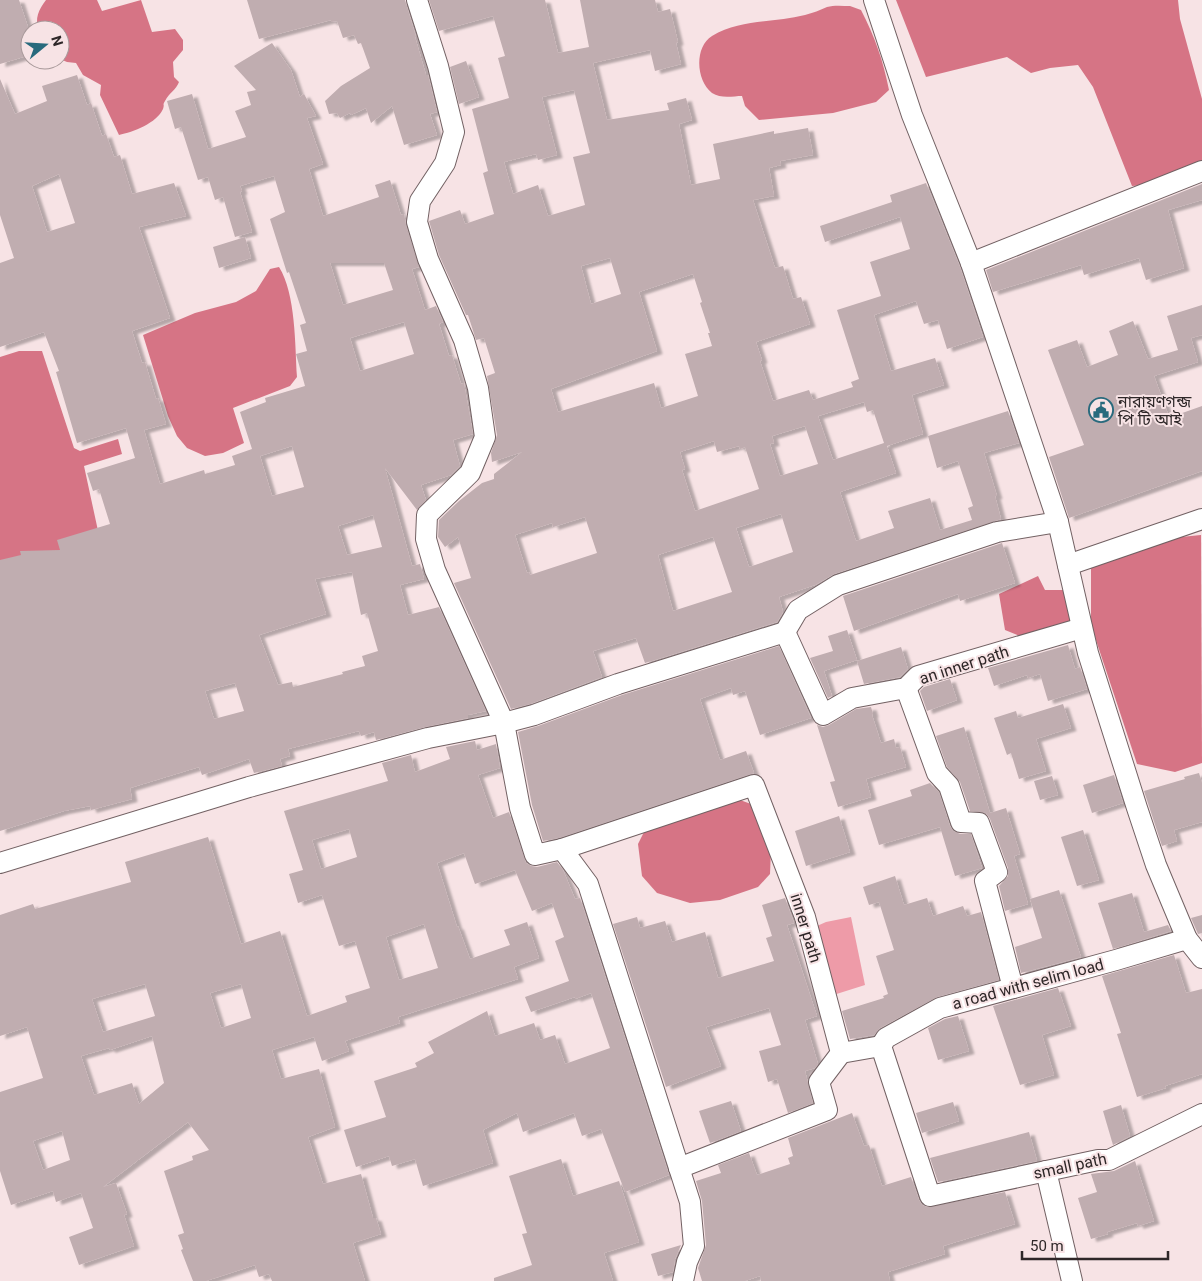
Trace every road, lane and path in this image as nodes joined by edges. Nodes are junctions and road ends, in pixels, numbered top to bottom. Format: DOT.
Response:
graph roads {
  1 [pos="417,0"];
  2 [pos="874,0"];
  3 [pos="1202,171"];
  4 [pos="971,263"];
  5 [pos="1202,519"];
  6 [pos="1058,522"];
  7 [pos="1068,565"];
  8 [pos="1082,628"];
  9 [pos="785,632"];
  10 [pos="906,688"];
  11 [pos="504,723"];
  12 [pos="562,849"];
  13 [pos="0,863"];
  14 [pos="1187,939"];
  15 [pos="1202,958"];
  16 [pos="1013,988"];
  17 [pos="881,1046"];
  18 [pos="841,1053"];
  19 [pos="1202,1114"];
  20 [pos="678,1168"];
  21 [pos="1046,1171"];
  22 [pos="683,1281"];
  23 [pos="1072,1281"];
  1 -- 11 [label="street"];
  2 -- 4 [label="street"];
  3 -- 4 [label="street"];
  4 -- 6 [label="street"];
  5 -- 7 [label="street"];
  6 -- 7 [label="street"];
  6 -- 9 [label="street"];
  7 -- 8 [label="street"];
  8 -- 10 [label="street, an inner path"];
  8 -- 14 [label="street"];
  9 -- 10 [label="street, an inner path"];
  9 -- 11 [label="street"];
  10 -- 16 [label="street"];
  11 -- 12 [label="street"];
  11 -- 13 [label="street"];
  12 -- 18 [label="street, inner path"];
  12 -- 20 [label="street"];
  14 -- 15 [label="street"];
  14 -- 16 [label="street, a road with selim load"];
  16 -- 17 [label="street, a road with selim load"];
  17 -- 18 [label="street"];
  17 -- 21 [label="street, small path"];
  18 -- 20 [label="street"];
  19 -- 21 [label="street, small path"];
  20 -- 22 [label="street"];
  21 -- 23 [label="street"];
}
